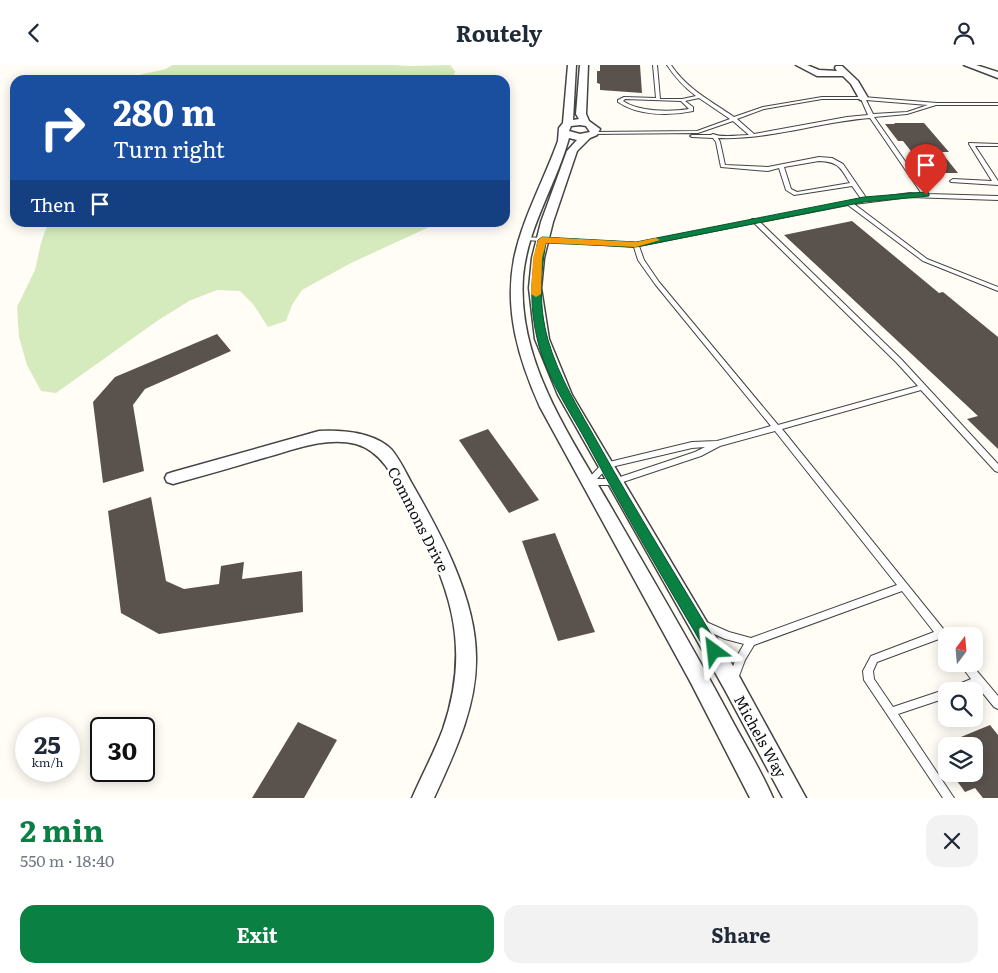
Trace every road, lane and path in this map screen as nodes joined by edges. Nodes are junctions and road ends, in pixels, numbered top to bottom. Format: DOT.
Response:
graph roads {
  1 [pos="572,65"];
  2 [pos="584,65"];
  3 [pos="654,65"];
  4 [pos="669,65"];
  5 [pos="800,65"];
  6 [pos="836,65"];
  7 [pos="968,65"];
  8 [pos="846,74"];
  9 [pos="998,75"];
  10 [pos="700,96"];
  11 [pos="863,98"];
  12 [pos="658,100"];
  13 [pos="682,101"];
  14 [pos="937,104"];
  15 [pos="998,104"];
  16 [pos="871,116"];
  17 [pos="734,118"];
  18 [pos="566,128"];
  19 [pos="711,129"];
  20 [pos="590,130"];
  21 [pos="663,133"];
  22 [pos="753,136"];
  23 [pos="714,137"];
  24 [pos="998,145"];
  25 [pos="781,167"];
  26 [pos="953,181"];
  27 [pos="997,183"];
  28 [pos="853,184"];
  29 [pos="926,195"];
  30 [pos="998,198"];
  31 [pos="864,199"];
  32 [pos="849,203"];
  33 [pos="754,220"];
  34 [pos="526,238"];
  35 [pos="542,240"];
  36 [pos="636,245"];
  37 [pos="998,289"];
  38 [pos="922,387"];
  39 [pos="776,428"];
  40 [pos="718,444"];
  41 [pos="605,466"];
  42 [pos="998,469"];
  43 [pos="173,478"];
  44 [pos="589,482"];
  45 [pos="614,482"];
  46 [pos="903,587"];
  47 [pos="696,620"];
  48 [pos="938,630"];
  49 [pos="938,639"];
  50 [pos="752,642"];
  51 [pos="973,673"];
  52 [pos="980,681"];
  53 [pos="977,682"];
  54 [pos="732,683"];
  55 [pos="938,696"];
  56 [pos="998,703"];
  57 [pos="891,713"];
  58 [pos="423,798"];
  59 [pos="762,798"];
  60 [pos="795,798"];
  61 [pos="949,798"];
  1 -- 18 [label="street, Michels Way"];
  2 -- 20 [label="street"];
  3 -- 12 [label="lane"];
  4 -- 10 [label="lane"];
  5 -- 8 [label="street"];
  6 -- 8 [label="street"];
  7 -- 9 [label="street"];
  8 -- 11 [label="street"];
  10 -- 13 [label="lane"];
  10 -- 17 [label="lane"];
  11 -- 14 [label="lane"];
  11 -- 16 [label="lane"];
  11 -- 17 [label="lane"];
  12 -- 13 [label="lane"];
  12 -- 13 [label="lane"];
  14 -- 15 [label="lane"];
  14 -- 16 [label="lane"];
  16 -- 22 [label="lane"];
  16 -- 29 [label="lane"];
  17 -- 19 [label="lane"];
  17 -- 22 [label="lane"];
  18 -- 20 [label="street"];
  18 -- 20 [label="street"];
  18 -- 34 [label="street, Michels Way"];
  19 -- 21 [label="lane"];
  19 -- 23 [label="lane"];
  20 -- 21 [label="lane"];
  20 -- 35 [label="street, Michels Way"];
  21 -- 23 [label="lane"];
  22 -- 23 [label="lane"];
  23 -- 25 [label="lane"];
  24 -- 27 [label="lane"];
  25 -- 28 [label="lane"];
  25 -- 28 [label="lane"];
  26 -- 27 [label="lane"];
  28 -- 31 [label="lane"];
  29 -- 30 [label="lane"];
  29 -- 31 [label="lane"];
  31 -- 32 [label="lane"];
  32 -- 33 [label="lane"];
  32 -- 37 [label="lane"];
  33 -- 36 [label="lane"];
  33 -- 38 [label="lane"];
  34 -- 35 [label="lane"];
  34 -- 44 [label="street, Michels Way"];
  35 -- 36 [label="lane"];
  35 -- 41 [label="street, Michels Way"];
  36 -- 39 [label="lane"];
  38 -- 39 [label="lane"];
  38 -- 42 [label="lane"];
  39 -- 40 [label="lane"];
  39 -- 46 [label="lane"];
  40 -- 41 [label="lane"];
  40 -- 45 [label="lane"];
  41 -- 44 [label="lane"];
  41 -- 45 [label="street, Michels Way"];
  43 -- 58 [label="street, Commons Drive"];
  44 -- 45 [label="lane"];
  44 -- 59 [label="street, Michels Way"];
  45 -- 47 [label="street, Michels Way"];
  46 -- 48 [label="lane"];
  46 -- 50 [label="lane"];
  47 -- 50 [label="lane"];
  47 -- 54 [label="street, Michels Way"];
  49 -- 57 [label="lane"];
  50 -- 54 [label="lane"];
  51 -- 52 [label="lane"];
  52 -- 53 [label="lane"];
  52 -- 56 [label="lane"];
  54 -- 60 [label="street, Michels Way"];
  55 -- 57 [label="lane"];
  57 -- 61 [label="lane"];
}
